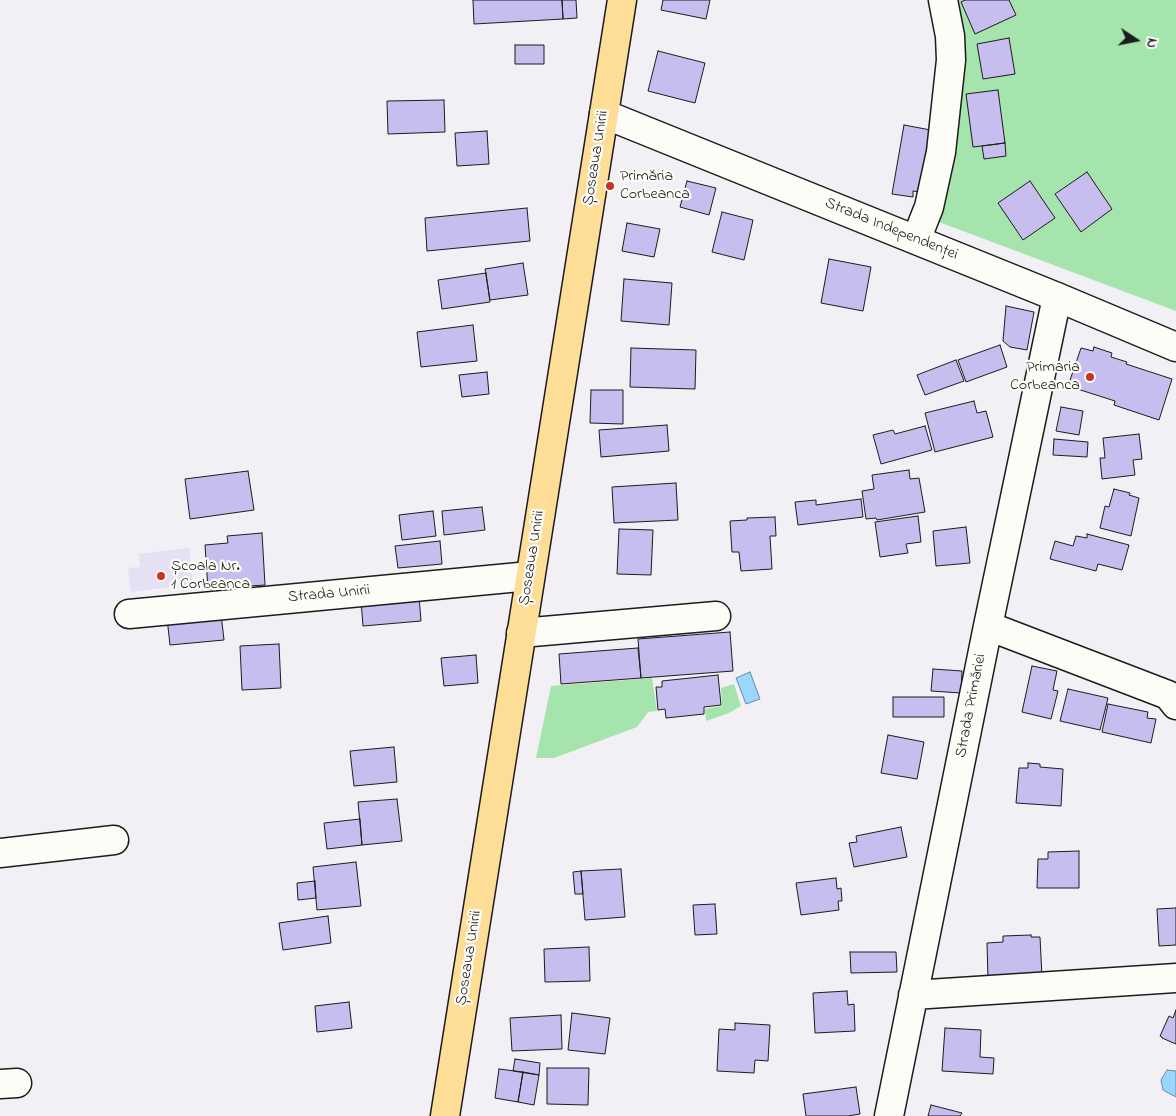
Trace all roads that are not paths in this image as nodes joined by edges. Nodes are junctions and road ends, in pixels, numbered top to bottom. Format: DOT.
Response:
graph roads {
  1 [pos="622,0"];
  2 [pos="944,0"];
  3 [pos="604,114"];
  4 [pos="916,240"];
  5 [pos="1057,297"];
  6 [pos="1176,348"];
  7 [pos="530,576"];
  8 [pos="129,614"];
  9 [pos="716,616"];
  10 [pos="988,626"];
  11 [pos="521,634"];
  12 [pos="1176,705"];
  13 [pos="114,840"];
  14 [pos="0,853"];
  15 [pos="1176,978"];
  16 [pos="913,995"];
  17 [pos="445,1116"];
  18 [pos="889,1116"];
  1 -- 3 [label="main road, Șoseaua Unirii"];
  2 -- 4 [label="street"];
  3 -- 4 [label="street, Strada Independenței"];
  3 -- 7 [label="main road, Șoseaua Unirii"];
  4 -- 5 [label="street, Strada Independenței"];
  5 -- 6 [label="street, Strada Independenței"];
  5 -- 10 [label="street, Strada Primăriei"];
  7 -- 8 [label="street, Strada Unirii"];
  7 -- 11 [label="main road, Șoseaua Unirii"];
  9 -- 11 [label="street"];
  10 -- 12 [label="street"];
  10 -- 16 [label="street, Strada Primăriei"];
  11 -- 17 [label="main road, Șoseaua Unirii"];
  13 -- 14 [label="street"];
  15 -- 16 [label="street"];
  16 -- 18 [label="street, Strada Primăriei"];
}
